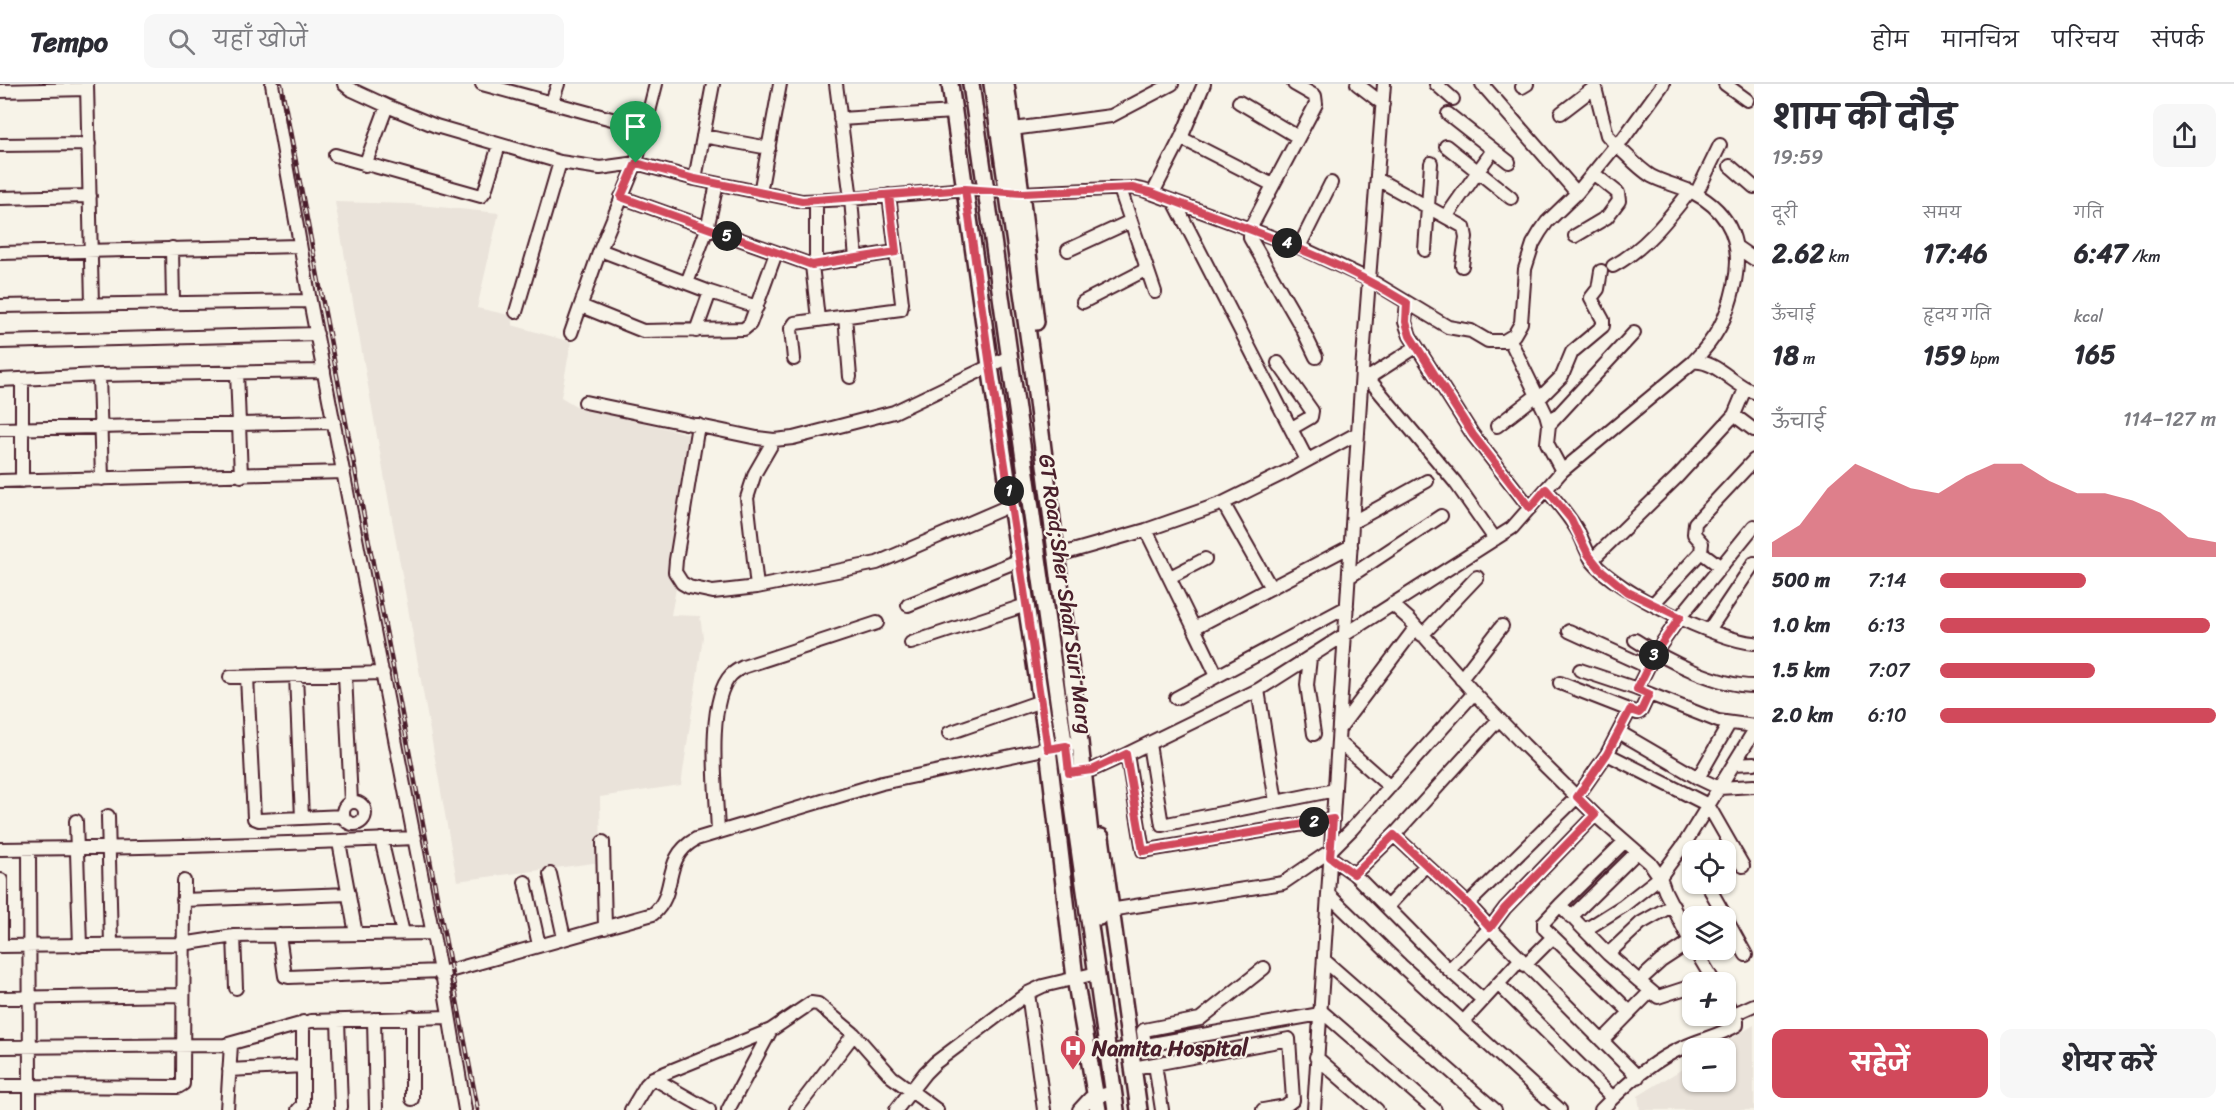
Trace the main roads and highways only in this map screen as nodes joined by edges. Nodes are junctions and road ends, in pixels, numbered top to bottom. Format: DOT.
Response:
graph roads {
  1 [pos="950,84"];
  2 [pos="971,84"];
  3 [pos="1003,87"];
  4 [pos="1059,555"];
  5 [pos="1073,744"];
  6 [pos="1081,772"];
  7 [pos="1131,1048"];
  8 [pos="1096,1103"];
  9 [pos="1116,1110"];
  10 [pos="1126,1110"];
  11 [pos="1139,1110"];
  1 -- 8 [label="main road"];
  2 -- 5 [label="main road, GT Road;Sher Shah Suri Marg"];
  3 -- 4 [label="main road, GT Road;Sher Shah Suri Marg"];
  4 -- 5 [label="main road, GT Road;Sher Shah Suri Marg"];
  4 -- 6 [label="main road"];
  5 -- 6 [label="main road, GT Road;Sher Shah Suri Marg"];
  6 -- 7 [label="main road, GT Road;Sher Shah Suri Marg"];
  6 -- 9 [label="main road, GT Road;Sher Shah Suri Marg"];
  7 -- 10 [label="main road, GT Road;Sher Shah Suri Marg"];
  7 -- 11 [label="main road"];
}
